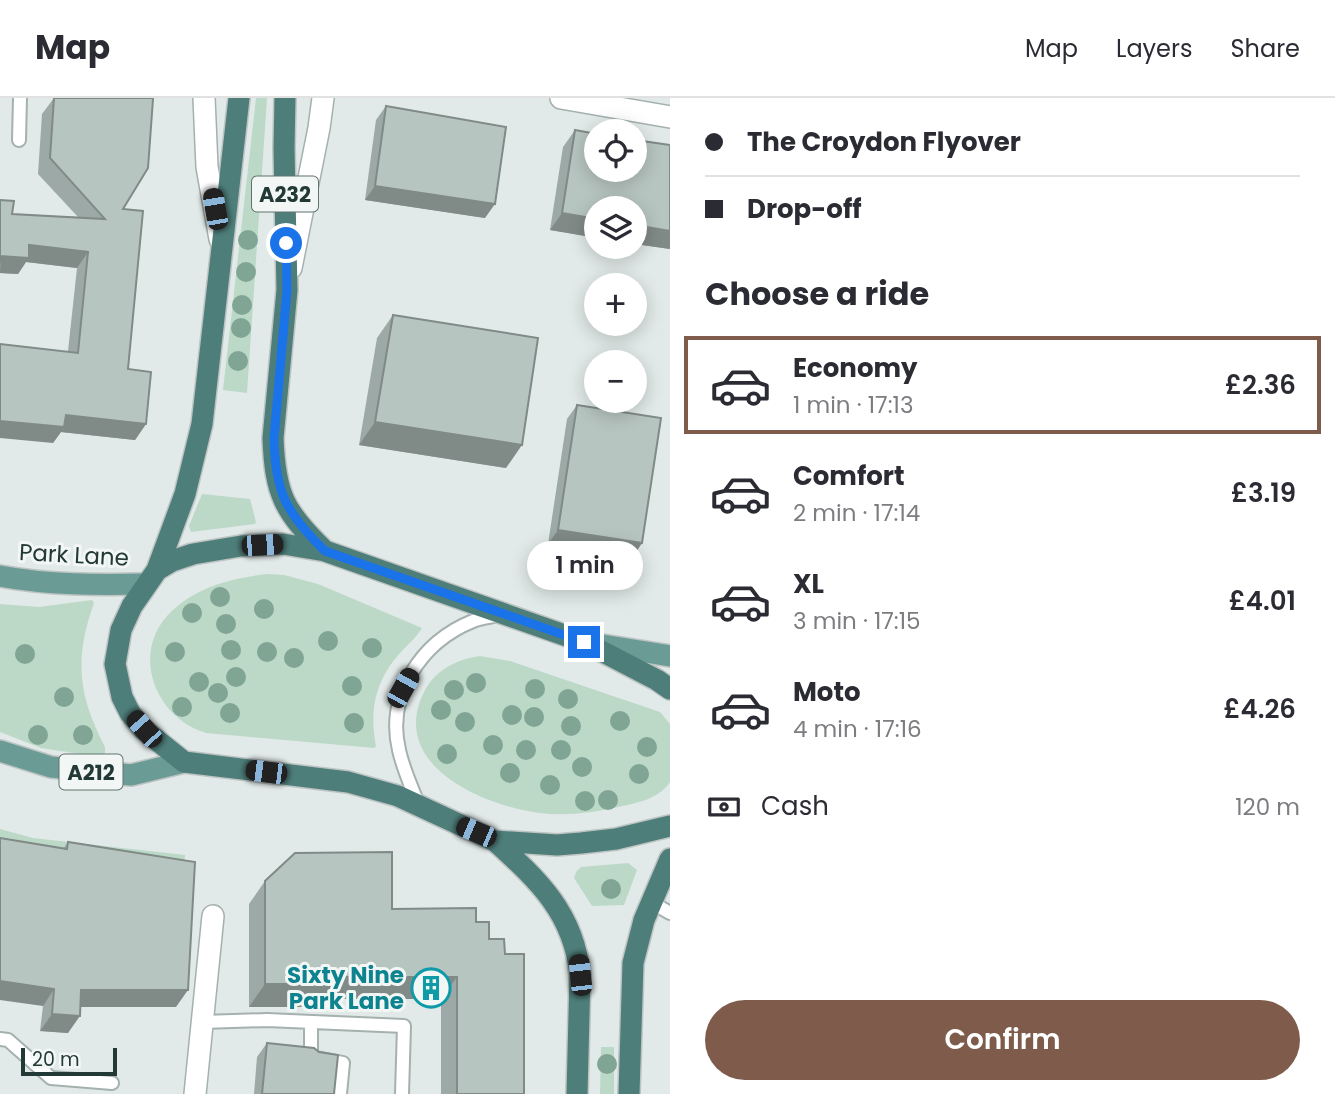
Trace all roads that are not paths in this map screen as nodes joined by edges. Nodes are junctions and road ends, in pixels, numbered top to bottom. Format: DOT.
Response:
graph roads {
  1 [pos="20,98"];
  2 [pos="204,98"];
  3 [pos="239,98"];
  4 [pos="285,98"];
  5 [pos="323,98"];
  6 [pos="561,98"];
  7 [pos="670,117"];
  8 [pos="19,140"];
  9 [pos="222,252"];
  10 [pos="287,290"];
  11 [pos="325,551"];
  12 [pos="0,576"];
  13 [pos="152,577"];
  14 [pos="503,614"];
  15 [pos="584,642"];
  16 [pos="670,656"];
  17 [pos="670,689"];
  18 [pos="0,751"];
  19 [pos="184,762"];
  20 [pos="419,806"];
  21 [pos="670,826"];
  22 [pos="495,841"];
  23 [pos="670,859"];
  24 [pos="651,902"];
  25 [pos="670,914"];
  26 [pos="213,916"];
  27 [pos="202,1022"];
  28 [pos="311,1022"];
  29 [pos="0,1039"];
  30 [pos="112,1083"];
  31 [pos="195,1094"];
  32 [pos="340,1094"];
  33 [pos="402,1094"];
  34 [pos="577,1094"];
  35 [pos="629,1094"];
  1 -- 8 [label="lane"];
  2 -- 9 [label="street"];
  3 -- 9 [label="highway, A232"];
  4 -- 10 [label="highway, A232"];
  5 -- 10 [label="street"];
  6 -- 7 [label="street"];
  9 -- 13 [label="highway, A232"];
  10 -- 11 [label="highway, A232"];
  11 -- 13 [label="highway"];
  11 -- 14 [label="highway"];
  12 -- 13 [label="main road, Park Lane"];
  13 -- 19 [label="highway"];
  14 -- 15 [label="highway"];
  14 -- 20 [label="lane"];
  15 -- 16 [label="main road"];
  15 -- 17 [label="highway"];
  18 -- 19 [label="main road, A212"];
  19 -- 20 [label="highway"];
  20 -- 22 [label="highway"];
  21 -- 22 [label="highway"];
  22 -- 34 [label="highway"];
  23 -- 24 [label="highway"];
  24 -- 25 [label="lane"];
  24 -- 35 [label="highway"];
  26 -- 27 [label="street"];
  27 -- 28 [label="lane"];
  27 -- 31 [label="street"];
  28 -- 32 [label="lane"];
  28 -- 33 [label="lane"];
  29 -- 30 [label="lane"];
}
